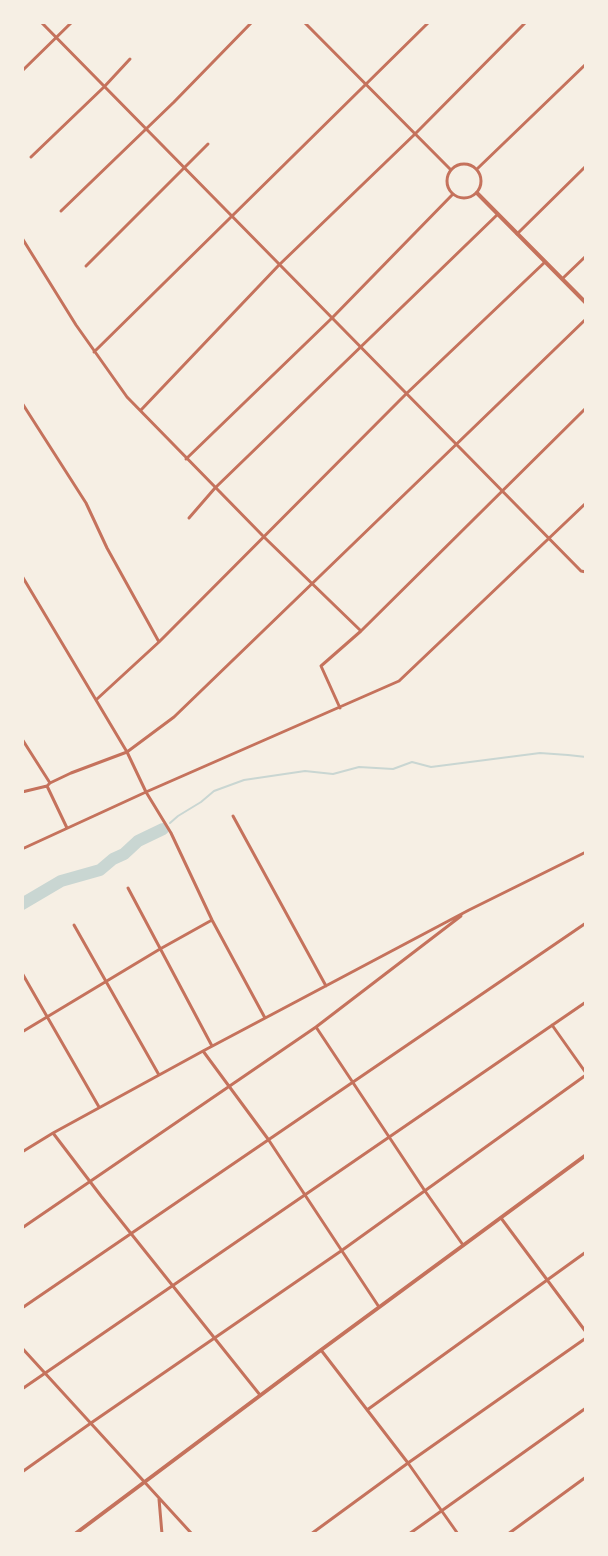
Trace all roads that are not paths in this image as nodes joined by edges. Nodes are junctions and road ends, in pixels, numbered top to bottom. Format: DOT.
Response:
graph roads {
  1 [pos="41,22"];
  2 [pos="72,22"];
  3 [pos="252,22"];
  4 [pos="304,22"];
  5 [pos="429,22"];
  6 [pos="526,22"];
  7 [pos="56,39"];
  8 [pos="130,59"];
  9 [pos="585,64"];
  10 [pos="22,71"];
  11 [pos="366,84"];
  12 [pos="104,87"];
  13 [pos="146,129"];
  14 [pos="415,134"];
  15 [pos="208,144"];
  16 [pos="31,157"];
  17 [pos="585,166"];
  18 [pos="183,168"];
  19 [pos="477,169"];
  20 [pos="451,170"];
  21 [pos="477,193"];
  22 [pos="453,194"];
  23 [pos="61,211"];
  24 [pos="498,214"];
  25 [pos="232,217"];
  26 [pos="517,234"];
  27 [pos="22,238"];
  28 [pos="585,256"];
  29 [pos="545,262"];
  30 [pos="279,265"];
  31 [pos="86,266"];
  32 [pos="562,279"];
  33 [pos="585,303"];
  34 [pos="332,318"];
  35 [pos="585,319"];
  36 [pos="360,347"];
  37 [pos="94,352"];
  38 [pos="406,394"];
  39 [pos="22,403"];
  40 [pos="585,408"];
  41 [pos="141,410"];
  42 [pos="456,444"];
  43 [pos="186,459"];
  44 [pos="215,488"];
  45 [pos="502,491"];
  46 [pos="585,503"];
  47 [pos="189,518"];
  48 [pos="264,537"];
  49 [pos="550,538"];
  50 [pos="585,572"];
  51 [pos="22,576"];
  52 [pos="311,584"];
  53 [pos="361,631"];
  54 [pos="159,642"];
  55 [pos="97,699"];
  56 [pos="340,708"];
  57 [pos="22,739"];
  58 [pos="127,752"];
  59 [pos="48,784"];
  60 [pos="22,792"];
  61 [pos="146,792"];
  62 [pos="233,816"];
  63 [pos="67,828"];
  64 [pos="22,849"];
  65 [pos="585,852"];
  66 [pos="128,888"];
  67 [pos="469,910"];
  68 [pos="212,920"];
  69 [pos="585,923"];
  70 [pos="74,925"];
  71 [pos="160,949"];
  72 [pos="22,973"];
  73 [pos="106,982"];
  74 [pos="326,986"];
  75 [pos="585,1002"];
  76 [pos="48,1016"];
  77 [pos="265,1018"];
  78 [pos="552,1025"];
  79 [pos="315,1027"];
  80 [pos="22,1032"];
  81 [pos="212,1046"];
  82 [pos="203,1051"];
  83 [pos="585,1074"];
  84 [pos="159,1075"];
  85 [pos="352,1083"];
  86 [pos="229,1086"];
  87 [pos="99,1107"];
  88 [pos="53,1133"];
  89 [pos="389,1137"];
  90 [pos="268,1139"];
  91 [pos="22,1152"];
  92 [pos="585,1155"];
  93 [pos="90,1182"];
  94 [pos="425,1191"];
  95 [pos="305,1195"];
  96 [pos="500,1218"];
  97 [pos="22,1228"];
  98 [pos="132,1234"];
  99 [pos="463,1245"];
  100 [pos="341,1251"];
  101 [pos="585,1252"];
  102 [pos="547,1280"];
  103 [pos="173,1286"];
  104 [pos="379,1307"];
  105 [pos="22,1308"];
  106 [pos="585,1332"];
  107 [pos="214,1338"];
  108 [pos="585,1338"];
  109 [pos="22,1348"];
  110 [pos="321,1350"];
  111 [pos="46,1373"];
  112 [pos="22,1389"];
  113 [pos="260,1395"];
  114 [pos="585,1408"];
  115 [pos="367,1410"];
  116 [pos="91,1423"];
  117 [pos="408,1463"];
  118 [pos="22,1472"];
  119 [pos="585,1477"];
  120 [pos="144,1481"];
  121 [pos="159,1497"];
  122 [pos="441,1510"];
  123 [pos="75,1533"];
  124 [pos="162,1533"];
  125 [pos="192,1533"];
  126 [pos="311,1533"];
  127 [pos="409,1533"];
  128 [pos="458,1533"];
  129 [pos="508,1533"];
  1 -- 7 [label="street"];
  2 -- 7 [label="street"];
  3 -- 13 [label="street"];
  4 -- 11 [label="street"];
  5 -- 11 [label="street"];
  6 -- 14 [label="street"];
  7 -- 10 [label="street"];
  7 -- 12 [label="street"];
  8 -- 12 [label="street"];
  9 -- 19 [label="street"];
  11 -- 14 [label="street"];
  11 -- 25 [label="street"];
  12 -- 13 [label="street"];
  12 -- 16 [label="street"];
  13 -- 18 [label="street"];
  13 -- 23 [label="street"];
  14 -- 20 [label="street"];
  14 -- 30 [label="street"];
  15 -- 18 [label="street"];
  17 -- 26 [label="street"];
  18 -- 25 [label="street"];
  18 -- 31 [label="street"];
  19 -- 20 [label="street"];
  19 -- 21 [label="street"];
  20 -- 22 [label="street"];
  21 -- 22 [label="street"];
  21 -- 24 [label="street"];
  22 -- 34 [label="street"];
  24 -- 26 [label="street"];
  24 -- 36 [label="street"];
  25 -- 30 [label="street"];
  25 -- 37 [label="street"];
  26 -- 29 [label="street"];
  27 -- 37 [label="street"];
  28 -- 32 [label="street"];
  29 -- 32 [label="street"];
  29 -- 38 [label="street"];
  30 -- 34 [label="street"];
  30 -- 41 [label="street"];
  32 -- 33 [label="street"];
  34 -- 36 [label="street"];
  34 -- 43 [label="street"];
  35 -- 42 [label="street"];
  36 -- 38 [label="street"];
  36 -- 44 [label="street"];
  37 -- 41 [label="street"];
  38 -- 42 [label="street"];
  38 -- 48 [label="street"];
  39 -- 54 [label="street"];
  40 -- 45 [label="street"];
  41 -- 43 [label="street"];
  42 -- 45 [label="street"];
  42 -- 52 [label="street"];
  43 -- 44 [label="street"];
  44 -- 47 [label="street"];
  44 -- 48 [label="street"];
  45 -- 49 [label="street"];
  45 -- 53 [label="street"];
  46 -- 49 [label="street"];
  48 -- 52 [label="street"];
  48 -- 54 [label="street"];
  49 -- 50 [label="street"];
  49 -- 56 [label="street"];
  51 -- 55 [label="street"];
  52 -- 53 [label="street"];
  52 -- 58 [label="street"];
  53 -- 56 [label="street"];
  54 -- 55 [label="street"];
  55 -- 58 [label="street"];
  56 -- 61 [label="street"];
  57 -- 59 [label="street"];
  58 -- 59 [label="street"];
  58 -- 61 [label="street"];
  59 -- 60 [label="street"];
  59 -- 63 [label="street"];
  61 -- 63 [label="street"];
  61 -- 68 [label="street"];
  62 -- 74 [label="street"];
  63 -- 64 [label="street"];
  65 -- 67 [label="street"];
  66 -- 71 [label="street"];
  67 -- 74 [label="street"];
  67 -- 79 [label="street"];
  68 -- 71 [label="street"];
  68 -- 77 [label="street"];
  69 -- 85 [label="street"];
  70 -- 73 [label="street"];
  71 -- 73 [label="street"];
  71 -- 81 [label="street"];
  72 -- 76 [label="street"];
  73 -- 76 [label="street"];
  73 -- 84 [label="street"];
  74 -- 77 [label="street"];
  75 -- 78 [label="street"];
  76 -- 80 [label="street"];
  76 -- 87 [label="street"];
  77 -- 81 [label="street"];
  78 -- 83 [label="street"];
  78 -- 89 [label="street"];
  79 -- 85 [label="street"];
  79 -- 86 [label="street"];
  81 -- 82 [label="street"];
  82 -- 84 [label="street"];
  82 -- 86 [label="street"];
  83 -- 94 [label="street"];
  84 -- 87 [label="street"];
  85 -- 89 [label="street"];
  85 -- 90 [label="street"];
  86 -- 90 [label="street"];
  86 -- 93 [label="street"];
  87 -- 88 [label="street"];
  88 -- 91 [label="street"];
  88 -- 93 [label="street"];
  89 -- 94 [label="street"];
  89 -- 95 [label="street"];
  90 -- 95 [label="street"];
  90 -- 98 [label="street"];
  92 -- 96 [label="street"];
  93 -- 97 [label="street"];
  93 -- 98 [label="street"];
  94 -- 99 [label="street"];
  94 -- 100 [label="street"];
  95 -- 100 [label="street"];
  95 -- 103 [label="street"];
  96 -- 99 [label="street"];
  96 -- 102 [label="street"];
  98 -- 103 [label="street"];
  98 -- 105 [label="street"];
  99 -- 104 [label="street"];
  100 -- 104 [label="street"];
  100 -- 107 [label="street"];
  101 -- 102 [label="street"];
  102 -- 106 [label="street"];
  102 -- 115 [label="street"];
  103 -- 107 [label="street"];
  103 -- 111 [label="street"];
  104 -- 110 [label="street"];
  107 -- 113 [label="street"];
  107 -- 116 [label="street"];
  108 -- 117 [label="street"];
  109 -- 111 [label="street"];
  110 -- 113 [label="street"];
  110 -- 115 [label="street"];
  111 -- 112 [label="street"];
  111 -- 116 [label="street"];
  113 -- 120 [label="street"];
  114 -- 122 [label="street"];
  115 -- 117 [label="street"];
  116 -- 118 [label="street"];
  116 -- 120 [label="street"];
  117 -- 122 [label="street"];
  117 -- 126 [label="street"];
  119 -- 129 [label="street"];
  120 -- 121 [label="street"];
  120 -- 123 [label="street"];
  121 -- 124 [label="street"];
  121 -- 125 [label="street"];
  122 -- 127 [label="street"];
  122 -- 128 [label="street"];
}
